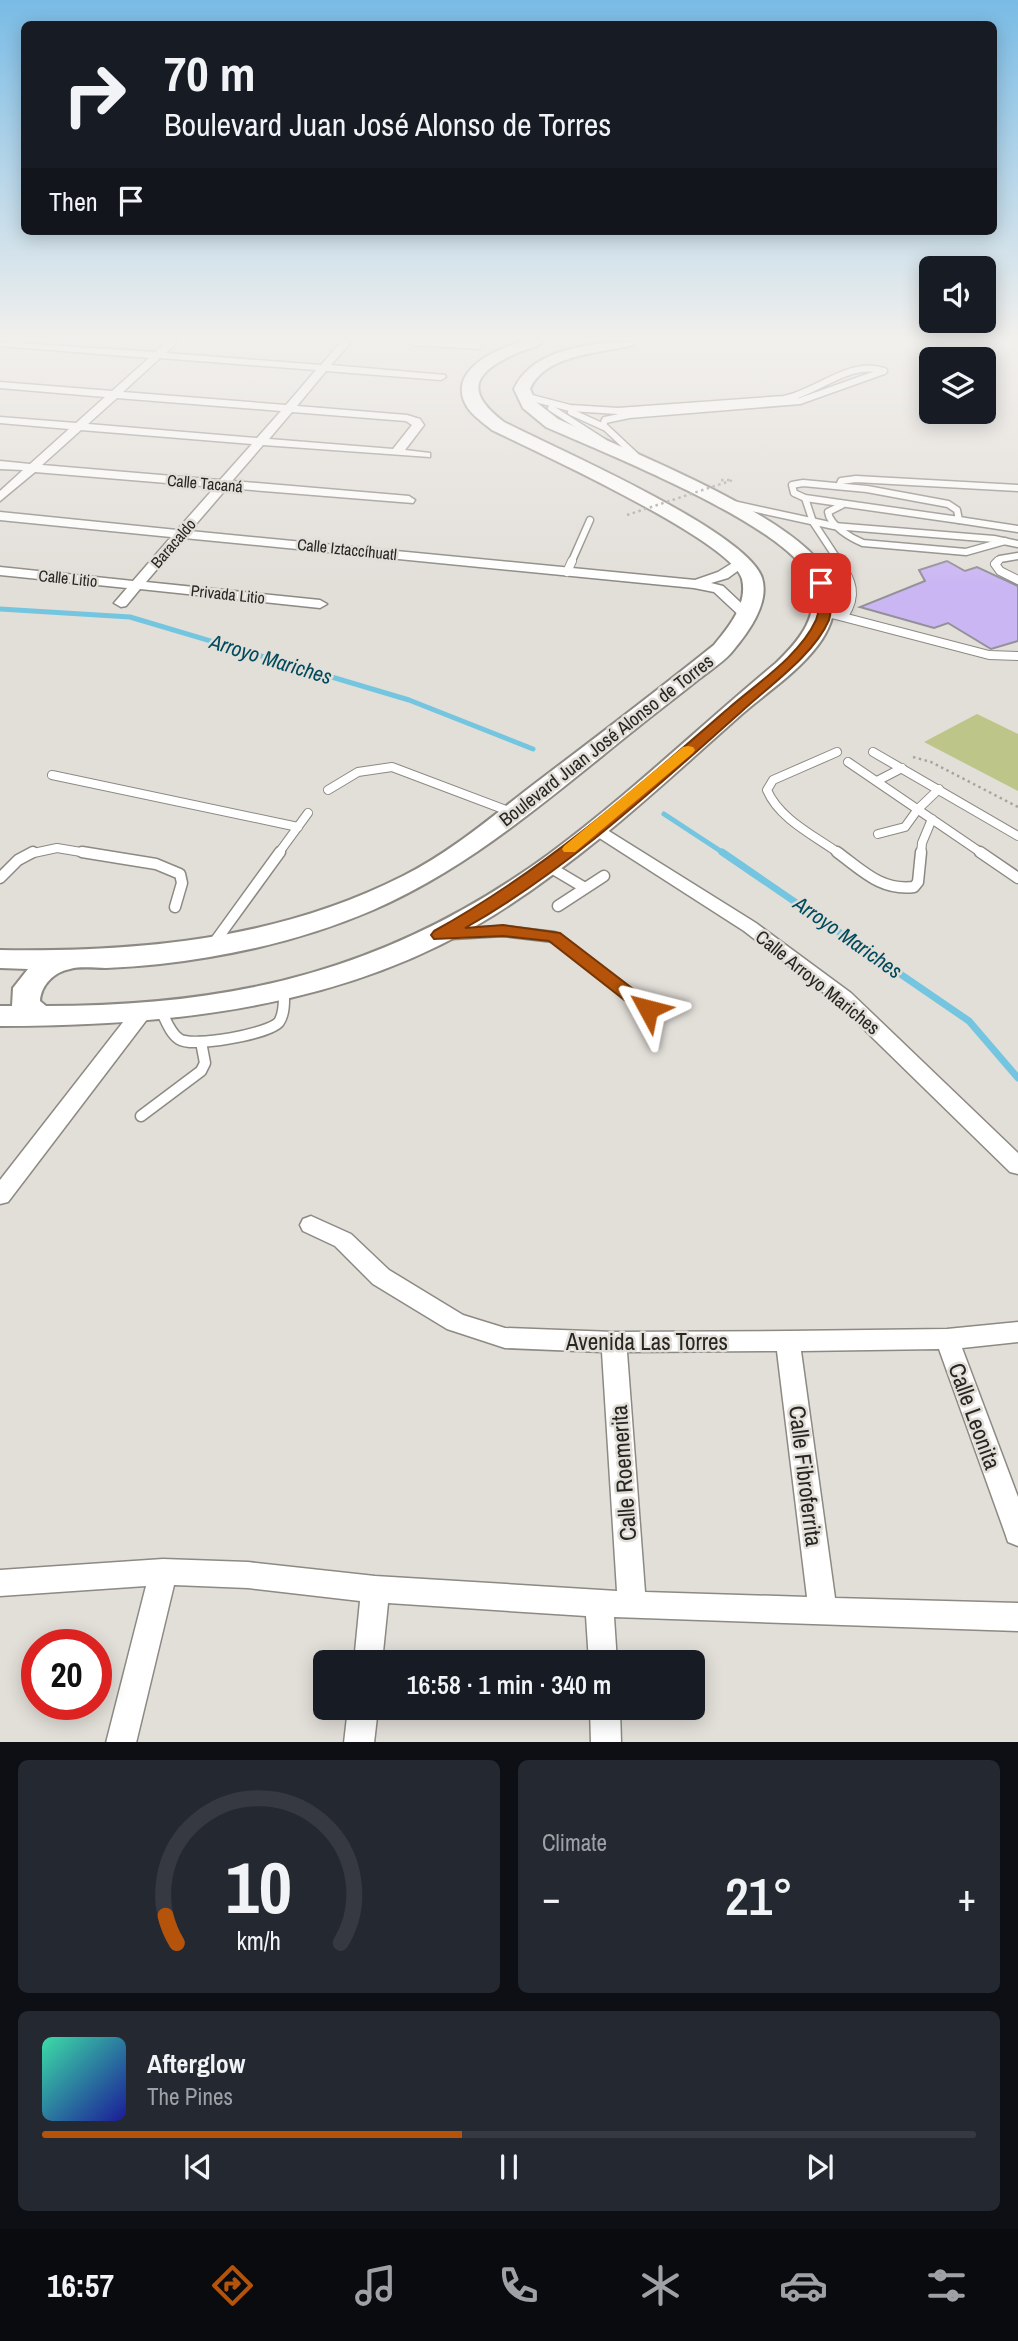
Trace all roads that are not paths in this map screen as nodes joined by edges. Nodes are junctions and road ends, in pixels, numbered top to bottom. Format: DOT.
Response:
graph roads {
  1 [pos="43,423"];
  2 [pos="81,423"];
  3 [pos="274,423"];
  4 [pos="417,423"];
  5 [pos="493,423"];
  6 [pos="556,423"];
  7 [pos="596,423"];
  8 [pos="605,423"];
  9 [pos="78,426"];
  10 [pos="604,427"];
  11 [pos="258,442"];
  12 [pos="397,452"];
  13 [pos="426,455"];
  14 [pos="0,465"];
  15 [pos="33,467"];
  16 [pos="650,467"];
  17 [pos="223,484"];
  18 [pos="839,486"];
  19 [pos="1018,488"];
  20 [pos="0,497"];
  21 [pos="805,498"];
  22 [pos="410,500"];
  23 [pos="723,504"];
  24 [pos="844,505"];
  25 [pos="0,516"];
  26 [pos="590,520"];
  27 [pos="959,520"];
  28 [pos="813,522"];
  29 [pos="834,526"];
  30 [pos="1018,529"];
  31 [pos="183,533"];
  32 [pos="1006,540"];
  33 [pos="1018,544"];
  34 [pos="1018,556"];
  35 [pos="742,561"];
  36 [pos="0,572"];
  37 [pos="567,572"];
  38 [pos="1018,580"];
  39 [pos="694,584"];
  40 [pos="136,585"];
  41 [pos="121,603"];
  42 [pos="320,604"];
  43 [pos="834,614"];
  44 [pos="748,616"];
  45 [pos="1018,656"];
  46 [pos="837,752"];
  47 [pos="873,752"];
  48 [pos="848,762"];
  49 [pos="902,768"];
  50 [pos="52,775"];
  51 [pos="877,781"];
  52 [pos="939,789"];
  53 [pos="328,790"];
  54 [pos="918,809"];
  55 [pos="513,812"];
  56 [pos="308,813"];
  57 [pos="932,819"];
  58 [pos="298,827"];
  59 [pos="596,828"];
  60 [pos="878,834"];
  61 [pos="1018,836"];
  62 [pos="548,866"];
  63 [pos="604,876"];
  64 [pos="0,878"];
  65 [pos="1018,878"];
  66 [pos="585,888"];
  67 [pos="558,906"];
  68 [pos="175,907"];
  69 [pos="439,935"];
  70 [pos="209,950"];
  71 [pos="0,959"];
  72 [pos="62,961"];
  73 [pos="284,990"];
  74 [pos="648,1009"];
  75 [pos="151,1012"];
  76 [pos="0,1016"];
  77 [pos="39,1016"];
  78 [pos="201,1042"];
  79 [pos="141,1116"];
  80 [pos="1018,1166"];
  81 [pos="0,1196"];
  82 [pos="311,1225"];
  83 [pos="1018,1332"];
  84 [pos="947,1339"];
  85 [pos="788,1341"];
  86 [pos="614,1342"];
  87 [pos="1018,1532"];
  88 [pos="163,1572"];
  89 [pos="0,1583"];
  90 [pos="375,1589"];
  91 [pos="599,1602"];
  92 [pos="632,1605"];
  93 [pos="823,1611"];
  94 [pos="1018,1617"];
  95 [pos="369,1650"];
  96 [pos="602,1650"];
  97 [pos="362,1720"];
  98 [pos="605,1720"];
  99 [pos="121,1742"];
  100 [pos="359,1742"];
  101 [pos="606,1742"];
  1 -- 9 [label="street"];
  2 -- 9 [label="street"];
  3 -- 11 [label="street, Baracaldo"];
  4 -- 12 [label="street"];
  5 -- 35 [label="main road, Boulevard Juan José Alonso de Torres"];
  6 -- 16 [label="main road"];
  7 -- 10 [label="lane"];
  8 -- 10 [label="lane"];
  9 -- 11 [label="street"];
  9 -- 15 [label="street"];
  10 -- 16 [label="lane"];
  11 -- 12 [label="street"];
  11 -- 17 [label="street, Baracaldo"];
  12 -- 13 [label="street"];
  14 -- 15 [label="street, Calle Tacaná"];
  15 -- 17 [label="street, Calle Tacaná"];
  15 -- 20 [label="street"];
  16 -- 23 [label="main road"];
  17 -- 22 [label="street, Calle Tacaná"];
  17 -- 31 [label="street, Baracaldo"];
  18 -- 19 [label="lane"];
  18 -- 21 [label="lane"];
  18 -- 27 [label="lane"];
  21 -- 24 [label="lane"];
  21 -- 28 [label="lane"];
  23 -- 28 [label="lane"];
  23 -- 43 [label="main road"];
  24 -- 27 [label="lane"];
  24 -- 29 [label="lane"];
  25 -- 31 [label="street, Calle Iztaccíhuatl"];
  26 -- 37 [label="lane"];
  27 -- 30 [label="lane"];
  28 -- 29 [label="lane"];
  28 -- 43 [label="lane"];
  29 -- 32 [label="lane"];
  29 -- 32 [label="lane"];
  31 -- 37 [label="street, Calle Iztaccíhuatl"];
  31 -- 40 [label="street, Baracaldo"];
  32 -- 33 [label="lane"];
  34 -- 38 [label="lane"];
  35 -- 39 [label="street, Calle Iztaccíhuatl"];
  35 -- 44 [label="main road, Boulevard Juan José Alonso de Torres"];
  36 -- 40 [label="street, Calle Litio"];
  37 -- 39 [label="street, Calle Iztaccíhuatl"];
  39 -- 44 [label="street, Calle Iztaccíhuatl"];
  40 -- 41 [label="street, Baracaldo"];
  40 -- 42 [label="street, Privada Litio"];
  43 -- 45 [label="lane"];
  43 -- 59 [label="main road"];
  44 -- 55 [label="main road, Boulevard Juan José Alonso de Torres"];
  46 -- 57 [label="lane"];
  47 -- 49 [label="lane"];
  48 -- 51 [label="lane"];
  49 -- 51 [label="lane"];
  49 -- 52 [label="lane"];
  50 -- 58 [label="lane"];
  51 -- 54 [label="lane"];
  52 -- 54 [label="lane"];
  52 -- 61 [label="lane"];
  53 -- 55 [label="lane"];
  54 -- 57 [label="lane"];
  54 -- 60 [label="lane"];
  55 -- 70 [label="main road, Boulevard Juan José Alonso de Torres"];
  56 -- 58 [label="lane"];
  57 -- 65 [label="lane"];
  58 -- 70 [label="lane"];
  59 -- 62 [label="main road"];
  59 -- 80 [label="street, Calle Arroyo Mariches"];
  62 -- 66 [label="lane"];
  62 -- 69 [label="main road"];
  63 -- 66 [label="lane"];
  64 -- 68 [label="lane"];
  66 -- 67 [label="lane"];
  69 -- 73 [label="main road"];
  69 -- 74 [label="lane"];
  70 -- 72 [label="main road, Boulevard Juan José Alonso de Torres"];
  71 -- 72 [label="main road, Boulevard Juan José Alonso de Torres"];
  72 -- 77 [label="main road"];
  73 -- 75 [label="main road"];
  73 -- 78 [label="lane"];
  75 -- 77 [label="main road"];
  75 -- 78 [label="lane"];
  75 -- 81 [label="street"];
  76 -- 77 [label="main road"];
  78 -- 79 [label="lane"];
  82 -- 86 [label="street, Avenida Las Torres"];
  83 -- 84 [label="street, Avenida Las Torres"];
  84 -- 85 [label="street, Avenida Las Torres"];
  84 -- 87 [label="street, Calle Leonita"];
  85 -- 86 [label="street, Avenida Las Torres"];
  85 -- 93 [label="street, Calle Fibroferrita"];
  86 -- 92 [label="street, Calle Roemerita"];
  88 -- 89 [label="street"];
  88 -- 90 [label="street"];
  88 -- 99 [label="street"];
  90 -- 91 [label="street"];
  90 -- 95 [label="street"];
  91 -- 92 [label="street"];
  91 -- 96 [label="street"];
  92 -- 93 [label="street"];
  93 -- 94 [label="street"];
  97 -- 100 [label="street"];
  98 -- 101 [label="street"];
}
